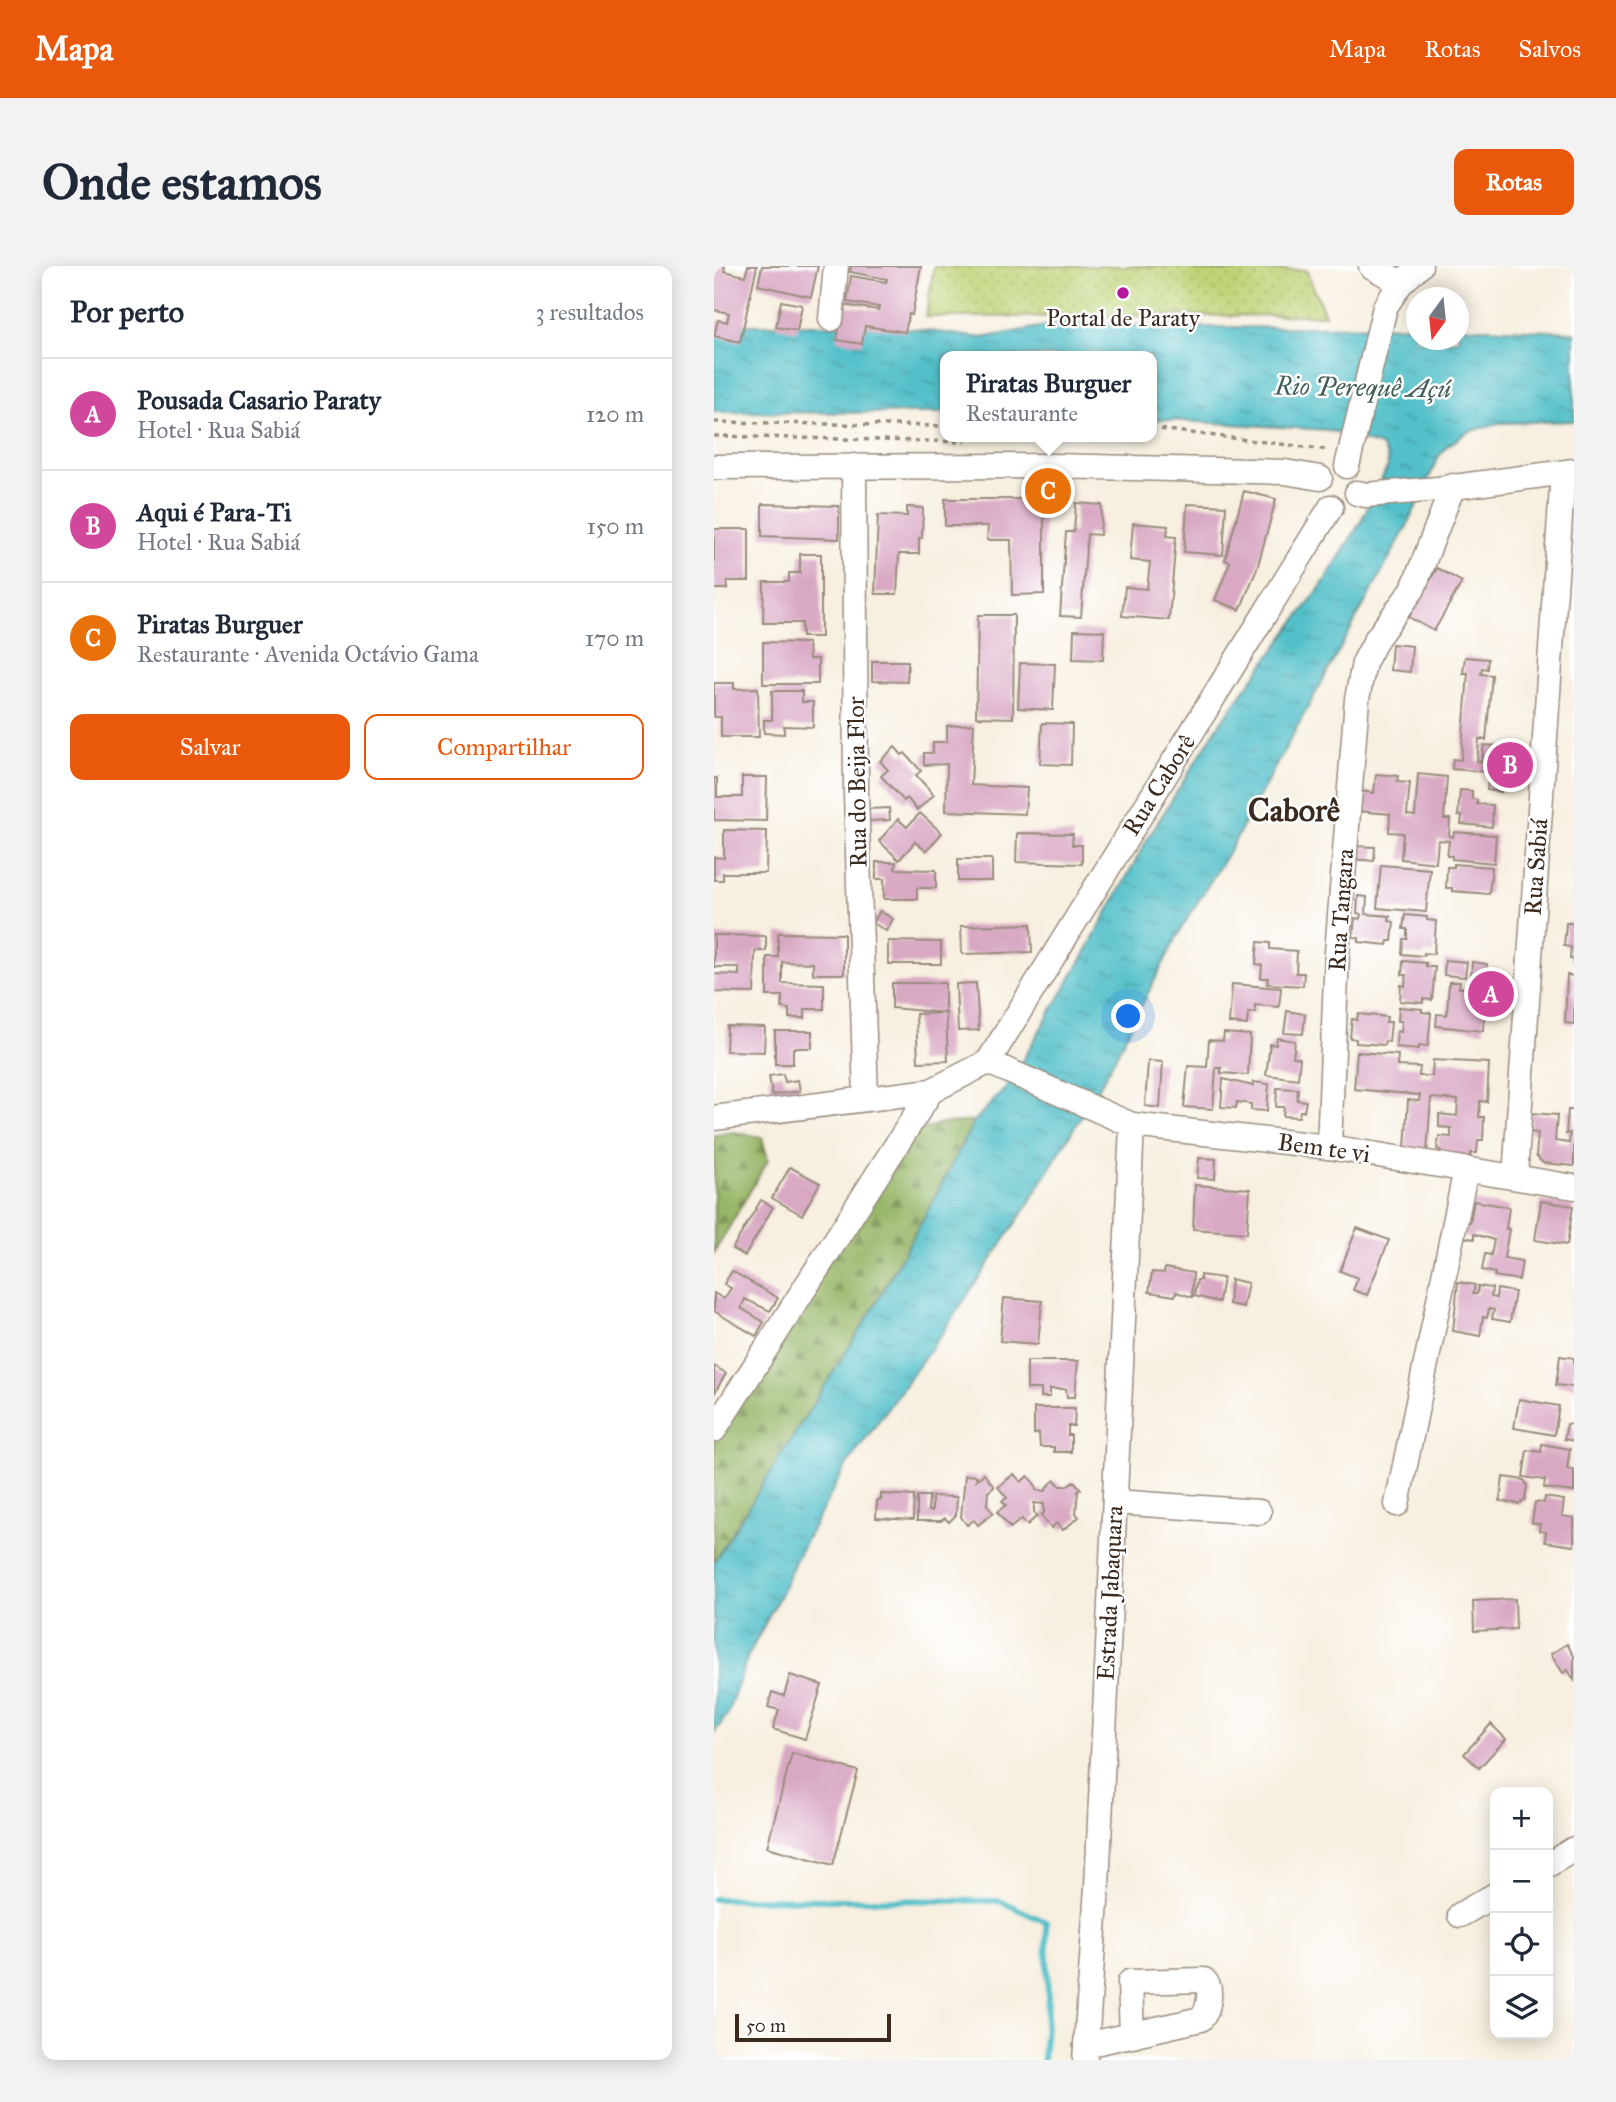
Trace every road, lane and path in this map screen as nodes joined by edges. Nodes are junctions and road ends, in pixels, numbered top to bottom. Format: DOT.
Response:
graph roads {
  1 [pos="836,266"];
  2 [pos="1371,266"];
  3 [pos="1415,270"];
  4 [pos="831,319"];
  5 [pos="714,422"];
  6 [pos="940,426"];
  7 [pos="1157,429"];
  8 [pos="1348,459"];
  9 [pos="854,466"];
  10 [pos="714,467"];
  11 [pos="1569,472"];
  12 [pos="1320,478"];
  13 [pos="1446,487"];
  14 [pos="1361,494"];
  15 [pos="1331,507"];
  16 [pos="988,1062"];
  17 [pos="931,1091"];
  18 [pos="866,1098"];
  19 [pos="714,1118"];
  20 [pos="1132,1125"];
  21 [pos="1329,1147"];
  22 [pos="1466,1169"];
  23 [pos="1515,1177"];
  24 [pos="1574,1187"];
  25 [pos="714,1430"];
  26 [pos="1115,1502"];
  27 [pos="1397,1504"];
  28 [pos="1259,1512"];
  29 [pos="1574,1849"];
  30 [pos="1553,1862"];
  31 [pos="1490,1898"];
  32 [pos="1461,1915"];
  33 [pos="1132,2036"];
  34 [pos="1085,2053"];
  1 -- 4 [label="street"];
  2 -- 3 [label="street"];
  3 -- 8 [label="street"];
  5 -- 6 [label="path"];
  7 -- 8 [label="path"];
  8 -- 12 [label="street"];
  8 -- 14 [label="street"];
  9 -- 10 [label="street"];
  9 -- 12 [label="street"];
  9 -- 18 [label="street, Rua do Beija Flor"];
  11 -- 13 [label="street"];
  11 -- 23 [label="street, Rua Sabiá"];
  12 -- 15 [label="street"];
  13 -- 14 [label="street"];
  13 -- 21 [label="street, Rua Tangara"];
  14 -- 15 [label="street"];
  15 -- 16 [label="street, Rua Caborê"];
  16 -- 17 [label="street"];
  16 -- 20 [label="street, Bem te vi"];
  17 -- 18 [label="street"];
  17 -- 25 [label="street"];
  18 -- 19 [label="street"];
  20 -- 21 [label="street, Bem te vi"];
  20 -- 26 [label="street, Estrada Jabaquara"];
  21 -- 22 [label="street, Bem te vi"];
  22 -- 23 [label="street, Bem te vi"];
  22 -- 27 [label="street"];
  23 -- 24 [label="street, Bem te vi"];
  26 -- 28 [label="street"];
  26 -- 34 [label="street, Estrada Jabaquara"];
  29 -- 30 [label="street"];
  31 -- 32 [label="street"];
  33 -- 34 [label="street"];
}
